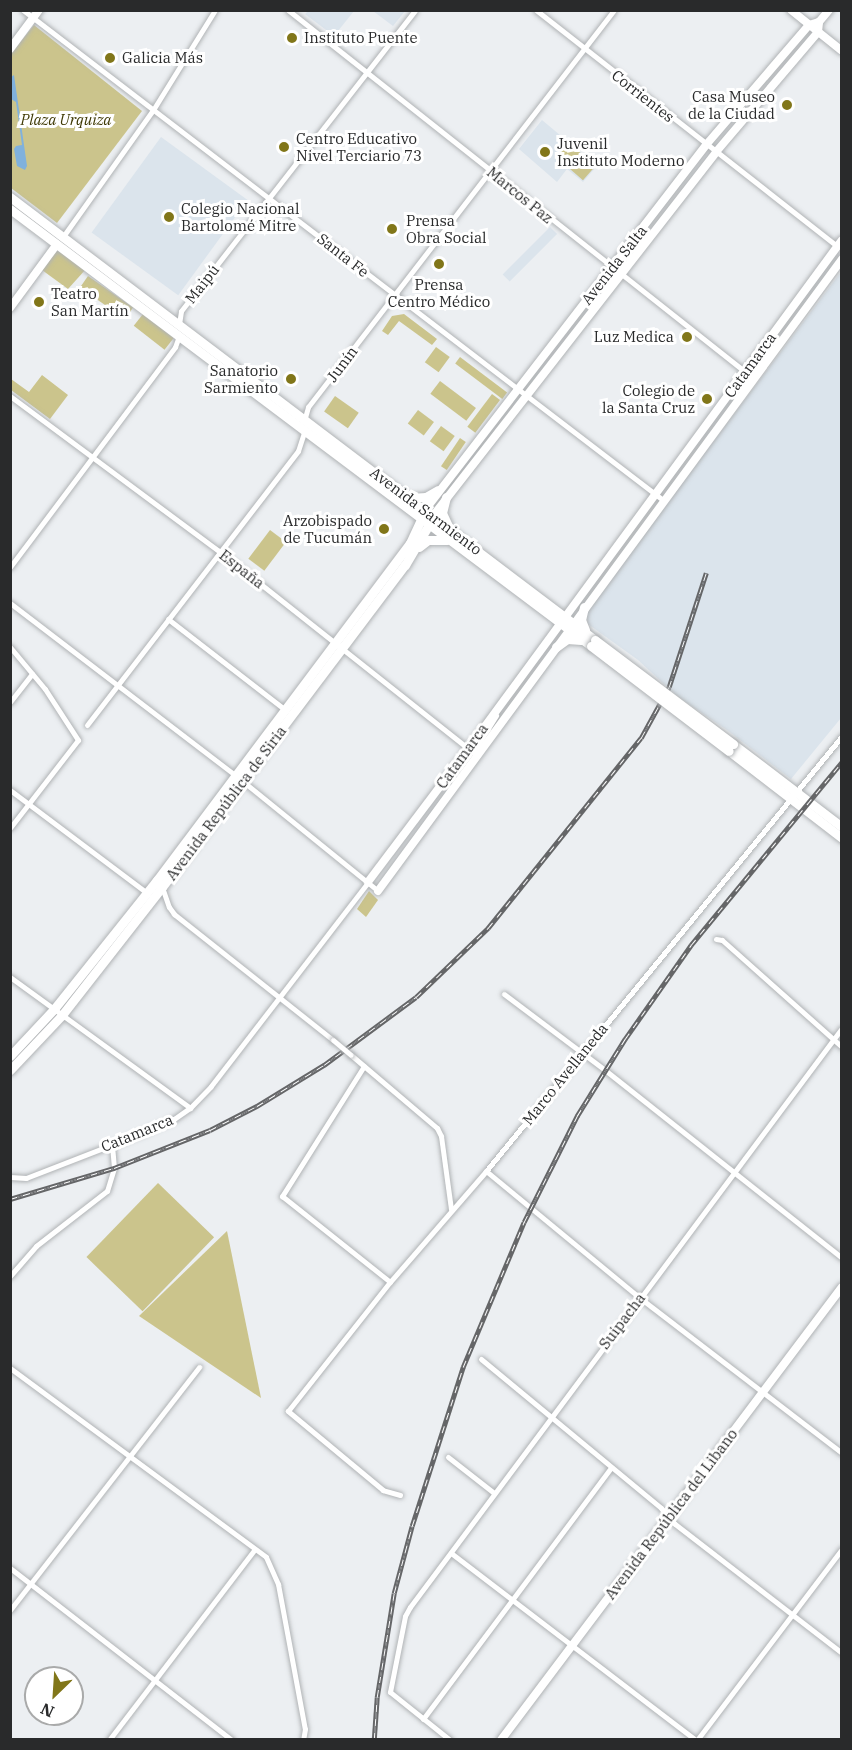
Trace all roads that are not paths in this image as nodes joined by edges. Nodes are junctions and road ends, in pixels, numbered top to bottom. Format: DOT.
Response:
graph roads {
  1 [pos="23,10"];
  2 [pos="39,10"];
  3 [pos="215,10"];
  4 [pos="288,10"];
  5 [pos="415,10"];
  6 [pos="536,10"];
  7 [pos="614,10"];
  8 [pos="791,10"];
  9 [pos="828,10"];
  10 [pos="33,18"];
  11 [pos="819,22"];
  12 [pos="809,25"];
  13 [pos="818,32"];
  14 [pos="10,49"];
  15 [pos="583,49"];
  16 [pos="842,51"];
  17 [pos="366,72"];
  18 [pos="153,110"];
  19 [pos="706,145"];
  20 [pos="716,152"];
  21 [pos="490,170"];
  22 [pos="10,197"];
  23 [pos="269,197"];
  24 [pos="10,209"];
  25 [pos="60,240"];
  26 [pos="840,245"];
  27 [pos="842,259"];
  28 [pos="612,268"];
  29 [pos="620,275"];
  30 [pos="394,296"];
  31 [pos="10,308"];
  32 [pos="178,322"];
  33 [pos="179,336"];
  34 [pos="745,372"];
  35 [pos="753,378"];
  36 [pos="517,390"];
  37 [pos="10,396"];
  38 [pos="525,397"];
  39 [pos="304,418"];
  40 [pos="305,430"];
  41 [pos="93,456"];
  42 [pos="442,493"];
  43 [pos="656,495"];
  44 [pos="409,498"];
  45 [pos="663,500"];
  46 [pos="407,510"];
  47 [pos="429,513"];
  48 [pos="425,523"];
  49 [pos="451,536"];
  50 [pos="412,547"];
  51 [pos="219,551"];
  52 [pos="10,567"];
  53 [pos="10,603"];
  54 [pos="584,607"];
  55 [pos="168,619"];
  56 [pos="561,619"];
  57 [pos="570,626"];
  58 [pos="590,640"];
  59 [pos="338,646"];
  60 [pos="10,647"];
  61 [pos="556,647"];
  62 [pos="32,674"];
  63 [pos="117,685"];
  64 [pos="10,702"];
  65 [pos="284,710"];
  66 [pos="87,725"];
  67 [pos="842,736"];
  68 [pos="474,752"];
  69 [pos="239,778"];
  70 [pos="10,790"];
  71 [pos="793,794"];
  72 [pos="29,804"];
  73 [pos="842,827"];
  74 [pos="10,828"];
  75 [pos="842,838"];
  76 [pos="368,882"];
  77 [pos="154,888"];
  78 [pos="378,891"];
  79 [pos="716,939"];
  80 [pos="10,978"];
  81 [pos="504,994"];
  82 [pos="280,997"];
  83 [pos="58,1012"];
  84 [pos="842,1028"];
  85 [pos="833,1039"];
  86 [pos="842,1047"];
  87 [pos="583,1053"];
  88 [pos="10,1056"];
  89 [pos="364,1066"];
  90 [pos="10,1070"];
  91 [pos="190,1108"];
  92 [pos="112,1144"];
  93 [pos="486,1171"];
  94 [pos="733,1173"];
  95 [pos="10,1177"];
  96 [pos="451,1209"];
  97 [pos="842,1258"];
  98 [pos="10,1276"];
  99 [pos="390,1282"];
  100 [pos="842,1287"];
  101 [pos="640,1298"];
  102 [pos="481,1359"];
  103 [pos="199,1367"];
  104 [pos="10,1368"];
  105 [pos="762,1394"];
  106 [pos="550,1417"];
  107 [pos="842,1453"];
  108 [pos="128,1456"];
  109 [pos="448,1457"];
  110 [pos="611,1468"];
  111 [pos="494,1493"];
  112 [pos="400,1495"];
  113 [pos="669,1517"];
  114 [pos="255,1549"];
  115 [pos="842,1549"];
  116 [pos="451,1553"];
  117 [pos="10,1568"];
  118 [pos="31,1583"];
  119 [pos="513,1601"];
  120 [pos="10,1610"];
  121 [pos="792,1614"];
  122 [pos="571,1644"];
  123 [pos="842,1653"];
  124 [pos="155,1680"];
  125 [pos="423,1719"];
  126 [pos="109,1740"];
  127 [pos="232,1740"];
  128 [pos="303,1740"];
  129 [pos="450,1740"];
  130 [pos="501,1740"];
  131 [pos="697,1740"];
  1 -- 10 [label="street, Santa Fe"];
  2 -- 10 [label="main road"];
  3 -- 18 [label="street"];
  4 -- 17 [label="street, Marcos Paz"];
  5 -- 17 [label="street, Maipú"];
  6 -- 15 [label="street, Corrientes"];
  7 -- 15 [label="street, Junín"];
  8 -- 12 [label="main road"];
  9 -- 11 [label="main road"];
  10 -- 14 [label="main road"];
  10 -- 18 [label="street, Santa Fe"];
  11 -- 12 [label="main road"];
  11 -- 13 [label="main road"];
  12 -- 13 [label="main road"];
  12 -- 19 [label="main road, Avenida Salta"];
  13 -- 16 [label="main road"];
  13 -- 20 [label="main road, Avenida Salta"];
  15 -- 19 [label="street, Corrientes"];
  15 -- 21 [label="street, Junín"];
  17 -- 21 [label="street, Marcos Paz"];
  17 -- 23 [label="street, Maipú"];
  18 -- 23 [label="street, Santa Fe"];
  18 -- 25 [label="street"];
  19 -- 20 [label="street, Corrientes"];
  19 -- 28 [label="main road, Avenida Salta"];
  20 -- 26 [label="street, Corrientes"];
  20 -- 29 [label="main road, Avenida Salta"];
  21 -- 28 [label="street, Marcos Paz"];
  21 -- 30 [label="street, Junín"];
  22 -- 25 [label="main road, Avenida Sarmiento"];
  23 -- 30 [label="street, Santa Fe"];
  23 -- 32 [label="street, Maipú"];
  24 -- 25 [label="main road, Avenida Sarmiento"];
  25 -- 31 [label="main road"];
  25 -- 32 [label="main road, Avenida Sarmiento"];
  25 -- 33 [label="main road, Avenida Sarmiento"];
  26 -- 27 [label="main road, Corrientes"];
  26 -- 34 [label="main road, Catamarca"];
  27 -- 35 [label="main road, Catamarca"];
  28 -- 29 [label="street, Marcos Paz"];
  28 -- 36 [label="main road, Avenida Salta"];
  29 -- 34 [label="street, Marcos Paz"];
  29 -- 38 [label="main road, Avenida Salta"];
  30 -- 36 [label="street, Santa Fe"];
  30 -- 39 [label="street, Junín"];
  32 -- 33 [label="street"];
  32 -- 39 [label="main road, Avenida Sarmiento"];
  33 -- 40 [label="main road, Avenida Sarmiento"];
  33 -- 41 [label="street"];
  34 -- 35 [label="street, Marcos Paz"];
  34 -- 43 [label="main road, Catamarca"];
  35 -- 45 [label="main road, Catamarca"];
  36 -- 38 [label="street, Santa Fe"];
  36 -- 42 [label="main road, Avenida Salta"];
  37 -- 41 [label="street, España"];
  38 -- 42 [label="main road, Avenida Salta"];
  38 -- 43 [label="street, Santa Fe"];
  39 -- 40 [label="street"];
  39 -- 44 [label="main road, Avenida Sarmiento"];
  40 -- 46 [label="main road, Avenida Sarmiento"];
  40 -- 51 [label="street"];
  41 -- 51 [label="street, España"];
  41 -- 52 [label="street"];
  42 -- 44 [label="main road"];
  42 -- 47 [label="main road, Avenida Salta"];
  42 -- 49 [label="main road"];
  43 -- 45 [label="street, Santa Fe"];
  43 -- 56 [label="main road, Catamarca"];
  44 -- 47 [label="main road, Avenida Sarmiento"];
  45 -- 54 [label="main road, Catamarca"];
  46 -- 48 [label="main road, Avenida Sarmiento"];
  46 -- 50 [label="main road"];
  47 -- 48 [label="main road, Avenida Salta"];
  47 -- 49 [label="main road, Avenida Sarmiento"];
  48 -- 49 [label="main road, Avenida Sarmiento"];
  48 -- 50 [label="main road, Avenida República de Siria"];
  49 -- 50 [label="main road"];
  49 -- 56 [label="main road, Avenida Sarmiento"];
  50 -- 59 [label="main road, Avenida República de Siria"];
  51 -- 55 [label="street"];
  51 -- 59 [label="street, España"];
  53 -- 63 [label="street"];
  54 -- 57 [label="main road, Catamarca"];
  54 -- 58 [label="main road"];
  55 -- 63 [label="street"];
  55 -- 65 [label="street"];
  56 -- 57 [label="main road, Avenida Sarmiento"];
  56 -- 68 [label="main road, Catamarca"];
  57 -- 58 [label="main road, Avenida Sarmiento"];
  57 -- 61 [label="main road, Catamarca"];
  58 -- 61 [label="main road"];
  58 -- 71 [label="main road, Avenida Sarmiento, bridge"];
  59 -- 65 [label="main road, Avenida República de Siria"];
  59 -- 68 [label="street, España"];
  59 -- 69 [label="main road, Avenida República de Siria"];
  60 -- 62 [label="street"];
  61 -- 68 [label="main road, Catamarca"];
  62 -- 64 [label="street"];
  62 -- 72 [label="street"];
  63 -- 66 [label="street"];
  63 -- 69 [label="street"];
  65 -- 69 [label="main road, Avenida República de Siria"];
  67 -- 71 [label="street, Marco Avellaneda"];
  68 -- 76 [label="main road, Catamarca"];
  68 -- 78 [label="main road, Catamarca"];
  69 -- 76 [label="street"];
  69 -- 77 [label="main road, Avenida República de Siria"];
  70 -- 72 [label="street"];
  71 -- 73 [label="main road, Avenida Sarmiento"];
  71 -- 75 [label="main road, Avenida Sarmiento"];
  71 -- 87 [label="street, Marco Avellaneda"];
  72 -- 74 [label="street"];
  72 -- 77 [label="street"];
  76 -- 78 [label="street"];
  76 -- 82 [label="street, Catamarca"];
  77 -- 82 [label="street"];
  77 -- 83 [label="main road, Avenida República de Siria"];
  77 -- 83 [label="main road, Avenida República de Siria"];
  79 -- 85 [label="street"];
  80 -- 83 [label="street"];
  81 -- 87 [label="street"];
  82 -- 89 [label="street, bridge"];
  82 -- 91 [label="street, Catamarca"];
  83 -- 88 [label="main road, Avenida República de Siria"];
  83 -- 90 [label="main road, Avenida República de Siria"];
  83 -- 91 [label="street"];
  84 -- 85 [label="street, Suipacha"];
  85 -- 86 [label="street"];
  85 -- 94 [label="street, Suipacha"];
  87 -- 93 [label="street, Marco Avellaneda"];
  87 -- 94 [label="street"];
  89 -- 96 [label="street"];
  89 -- 99 [label="street"];
  91 -- 92 [label="street, Catamarca"];
  92 -- 95 [label="street, Catamarca"];
  92 -- 98 [label="street"];
  93 -- 96 [label="street, Marco Avellaneda"];
  93 -- 101 [label="street"];
  94 -- 97 [label="street"];
  94 -- 101 [label="street, Suipacha"];
  96 -- 99 [label="street, Marco Avellaneda"];
  99 -- 112 [label="street, Marco Avellaneda"];
  100 -- 105 [label="main road, Avenida República del Libano"];
  101 -- 105 [label="street"];
  101 -- 106 [label="street, Suipacha"];
  102 -- 106 [label="street"];
  103 -- 108 [label="street"];
  104 -- 108 [label="street"];
  105 -- 107 [label="street"];
  105 -- 113 [label="main road, Avenida República del Libano"];
  106 -- 110 [label="street"];
  106 -- 111 [label="street, Suipacha"];
  108 -- 114 [label="street"];
  108 -- 118 [label="street"];
  109 -- 111 [label="street"];
  110 -- 113 [label="street"];
  110 -- 119 [label="street"];
  111 -- 116 [label="street, Suipacha"];
  113 -- 121 [label="street"];
  113 -- 122 [label="main road, Avenida República del Libano"];
  114 -- 124 [label="street"];
  114 -- 128 [label="street"];
  115 -- 121 [label="street"];
  116 -- 119 [label="street"];
  116 -- 125 [label="street, Suipacha"];
  117 -- 118 [label="street"];
  118 -- 120 [label="street"];
  118 -- 124 [label="street"];
  119 -- 122 [label="street"];
  119 -- 125 [label="street"];
  121 -- 123 [label="street"];
  121 -- 131 [label="street"];
  122 -- 130 [label="main road, Avenida República del Libano"];
  122 -- 131 [label="street"];
  124 -- 126 [label="street"];
  124 -- 127 [label="street"];
  125 -- 129 [label="street"];
}
